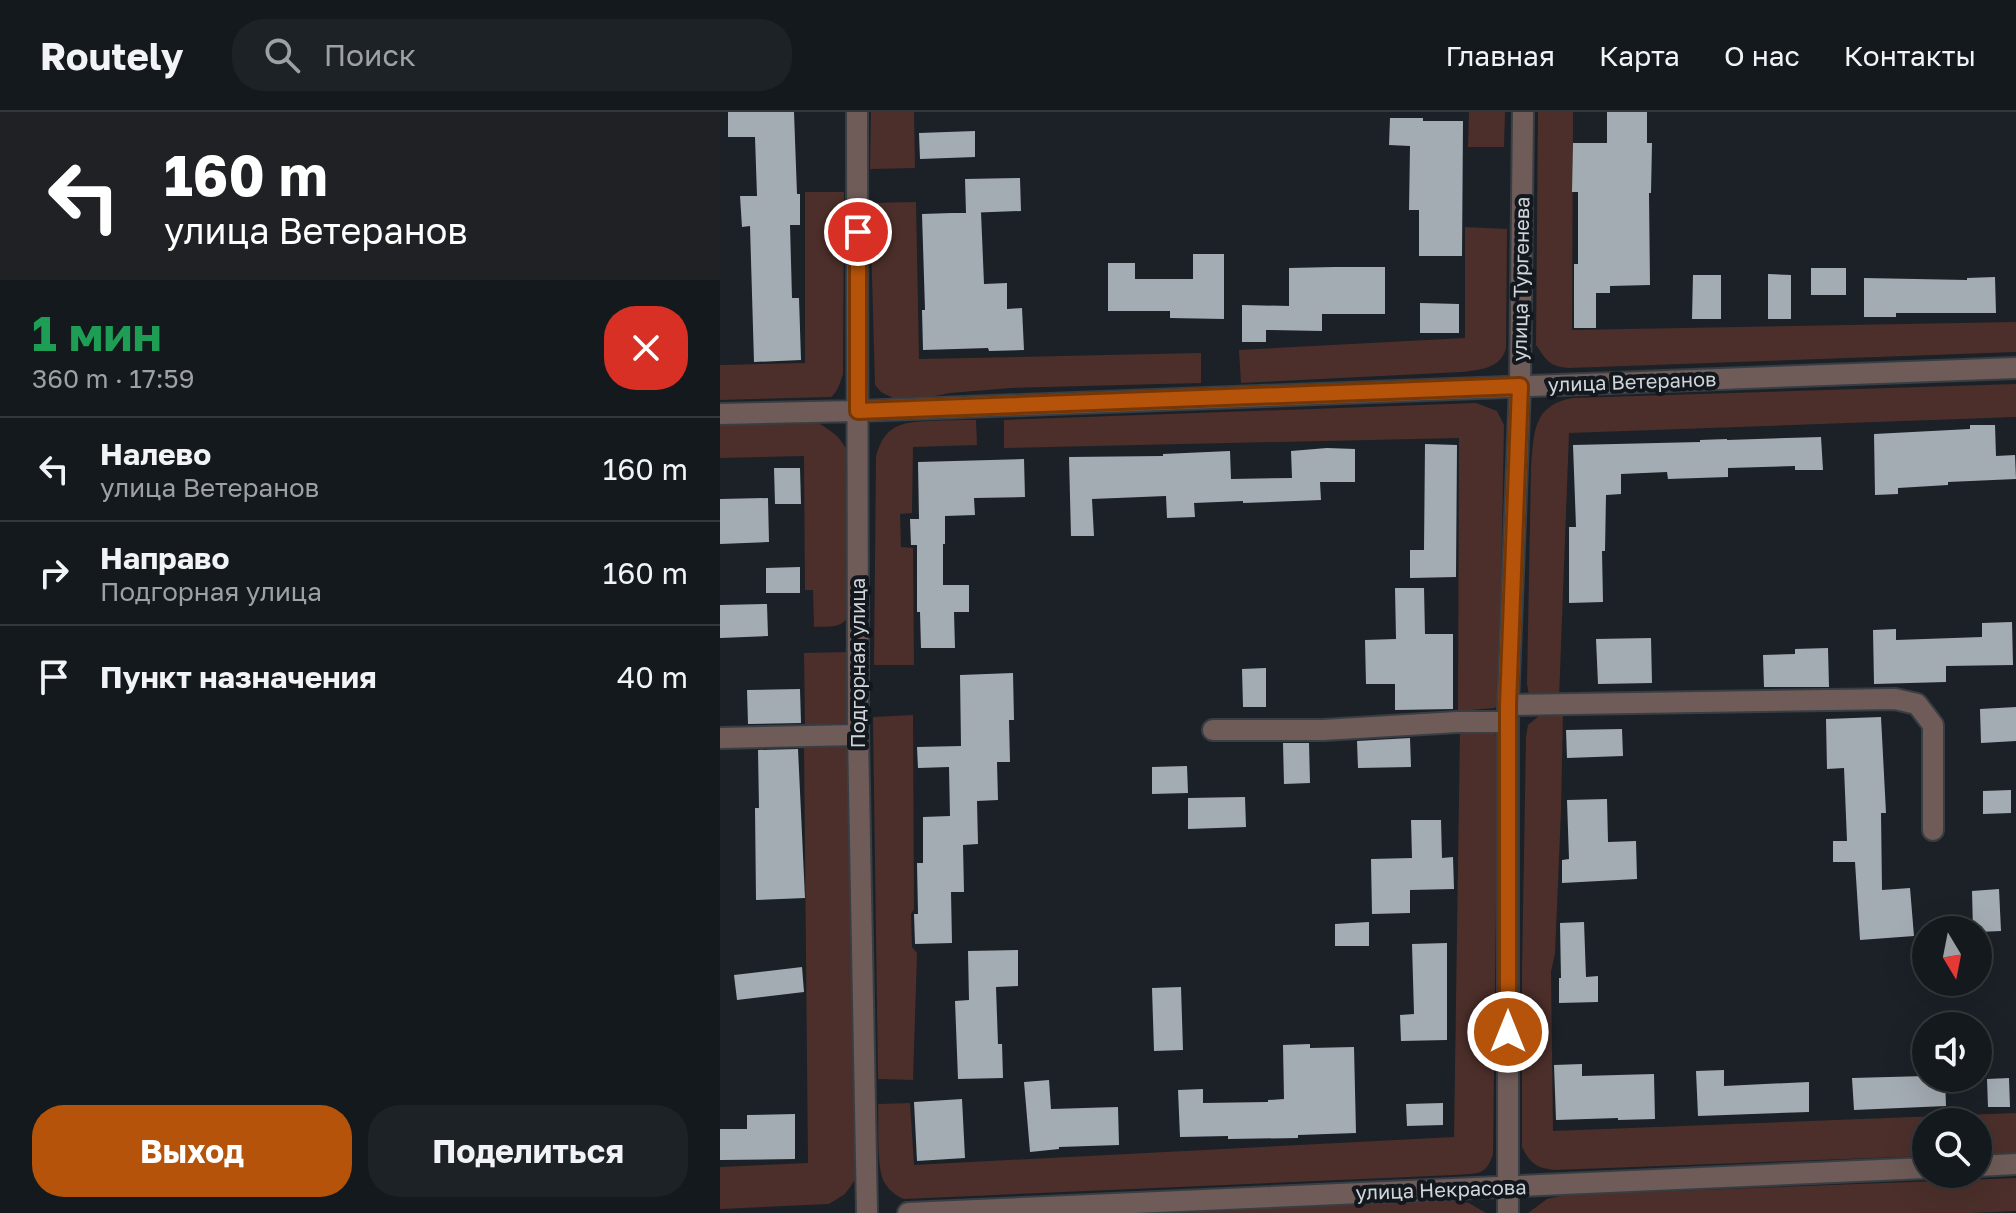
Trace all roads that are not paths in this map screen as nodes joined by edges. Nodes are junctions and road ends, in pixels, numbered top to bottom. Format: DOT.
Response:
graph roads {
  1 [pos="857,112"];
  2 [pos="1523,112"];
  3 [pos="2016,368"];
  4 [pos="1520,386"];
  5 [pos="858,411"];
  6 [pos="720,414"];
  7 [pos="1508,714"];
  8 [pos="1213,730"];
  9 [pos="858,735"];
  10 [pos="720,738"];
  11 [pos="1933,830"];
  12 [pos="2016,1164"];
  13 [pos="1992,1165"];
  14 [pos="1912,1169"];
  15 [pos="1508,1188"];
  16 [pos="867,1213"];
  17 [pos="908,1213"];
  18 [pos="1508,1213"];
  1 -- 5 [label="street, Подгорная улица"];
  2 -- 4 [label="street, улица Тургенева"];
  3 -- 4 [label="street, улица Ветеранов"];
  4 -- 5 [label="street, улица Ветеранов"];
  4 -- 7 [label="street, улица Тургенева"];
  5 -- 6 [label="street, улица Ветеранов"];
  5 -- 9 [label="street, Подгорная улица"];
  7 -- 8 [label="street"];
  7 -- 11 [label="street"];
  7 -- 15 [label="street, улица Тургенева"];
  9 -- 10 [label="street"];
  9 -- 16 [label="street, Подгорная улица"];
  12 -- 13 [label="street"];
  14 -- 15 [label="street, улица Некрасова"];
  15 -- 17 [label="street, улица Некрасова"];
  15 -- 18 [label="street, улица Тургенева"];
}
